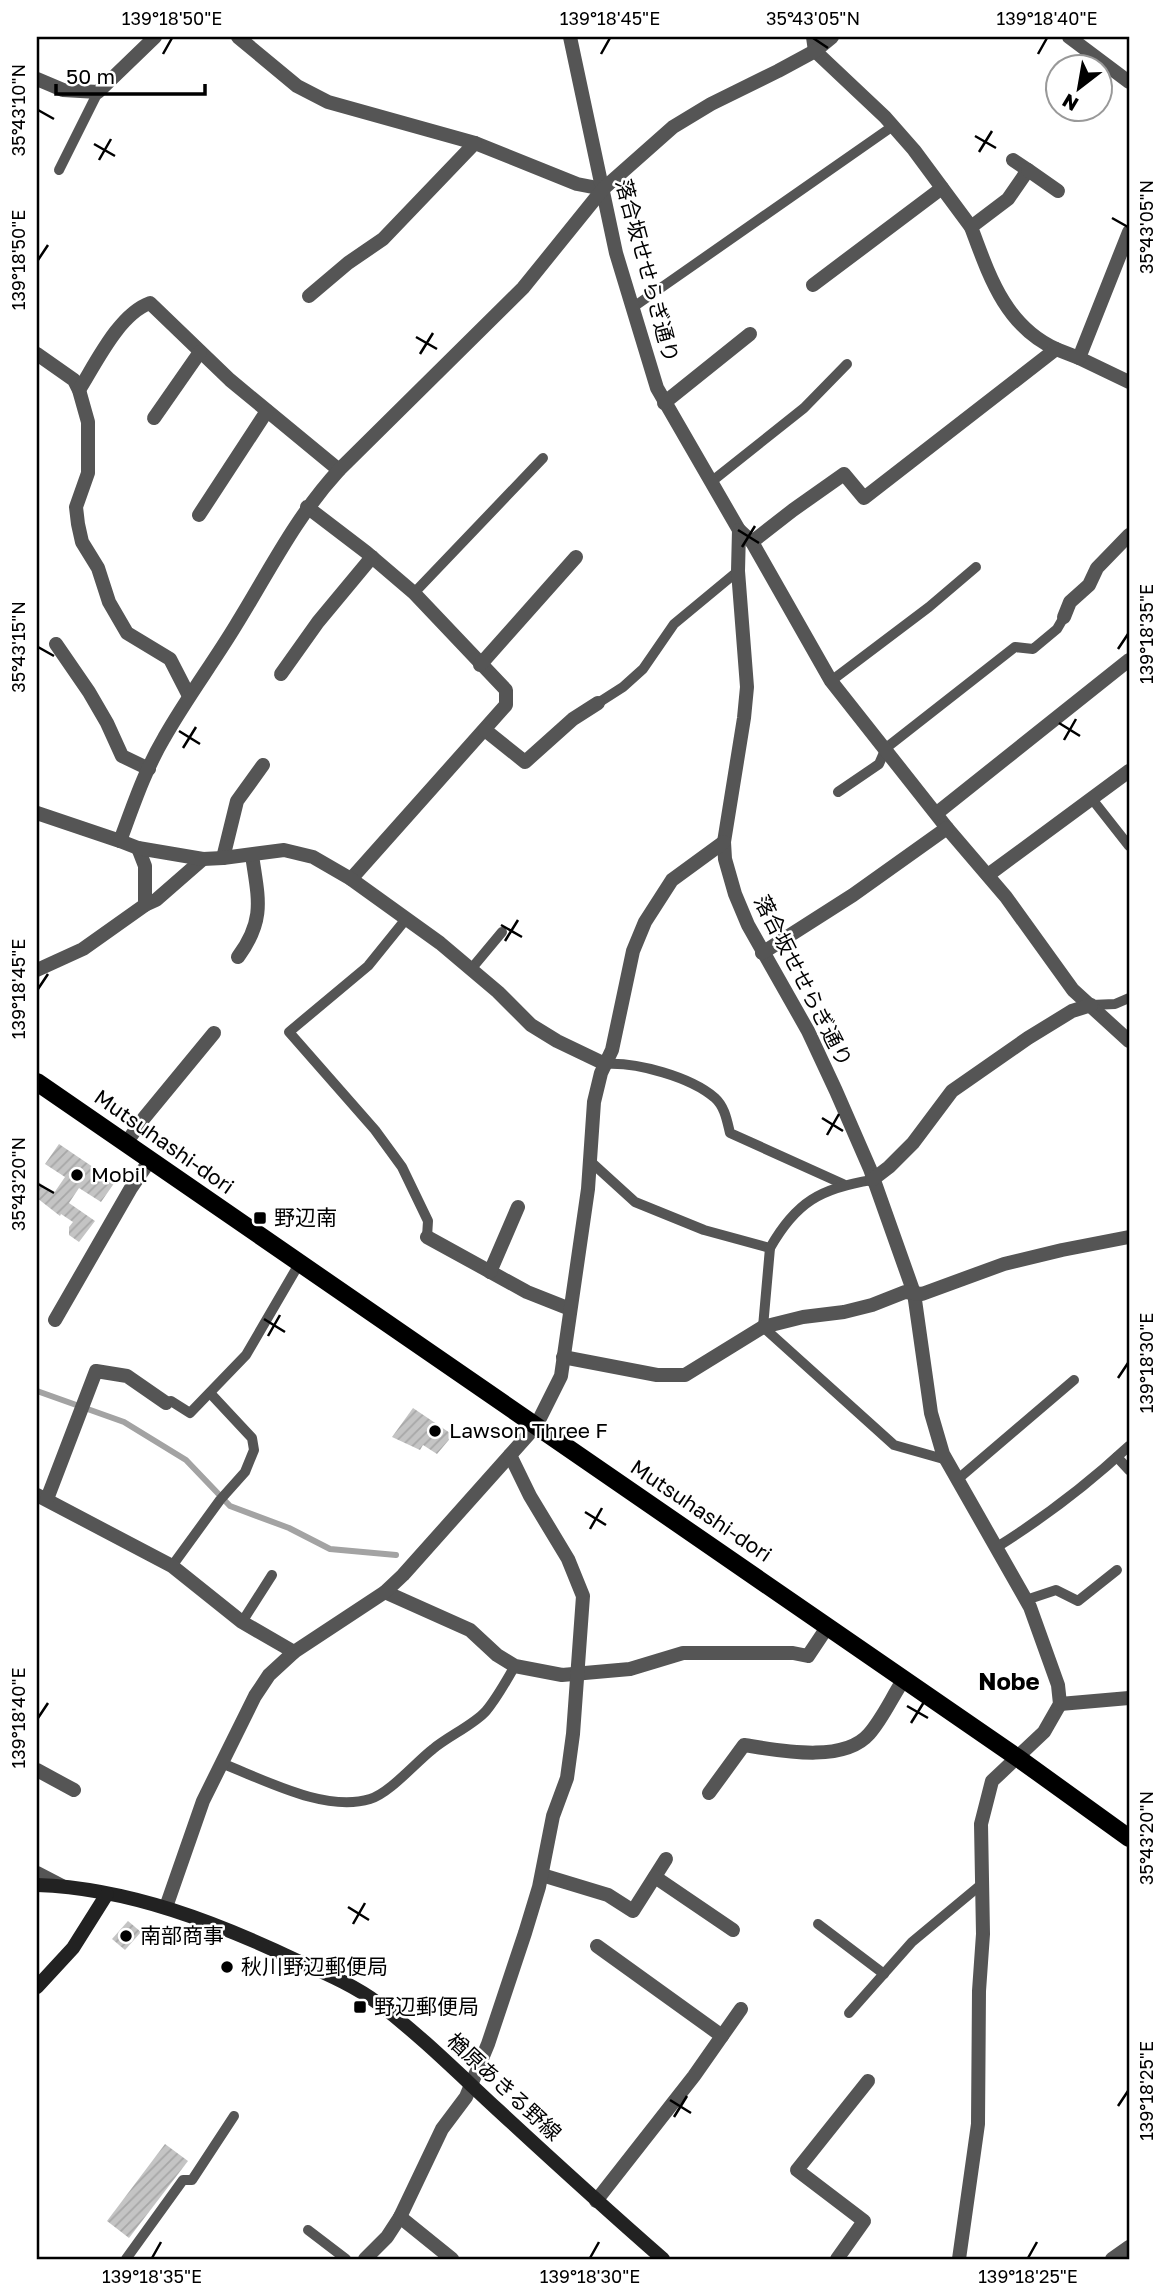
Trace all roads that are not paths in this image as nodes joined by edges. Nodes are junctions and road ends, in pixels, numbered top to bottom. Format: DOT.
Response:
graph roads {
  1 [pos="155,37"];
  2 [pos="238,37"];
  3 [pos="570,37"];
  4 [pos="832,37"];
  5 [pos="1068,37"];
  6 [pos="814,44"];
  7 [pos="37,79"];
  8 [pos="1129,82"];
  9 [pos="98,92"];
  10 [pos="894,126"];
  11 [pos="475,143"];
  12 [pos="1013,160"];
  13 [pos="59,170"];
  14 [pos="1028,170"];
  15 [pos="942,188"];
  16 [pos="603,189"];
  17 [pos="1058,191"];
  18 [pos="971,227"];
  19 [pos="1129,232"];
  20 [pos="813,285"];
  21 [pos="309,296"];
  22 [pos="632,308"];
  23 [pos="750,334"];
  24 [pos="1056,349"];
  25 [pos="200,352"];
  26 [pos="37,354"];
  27 [pos="1079,358"];
  28 [pos="847,364"];
  29 [pos="1129,382"];
  30 [pos="79,390"];
  31 [pos="664,403"];
  32 [pos="267,411"];
  33 [pos="153,418"];
  34 [pos="542,457"];
  35 [pos="339,470"];
  36 [pos="711,482"];
  37 [pos="307,507"];
  38 [pos="199,514"];
  39 [pos="739,530"];
  40 [pos="1129,535"];
  41 [pos="752,542"];
  42 [pos="372,557"];
  43 [pos="576,557"];
  44 [pos="976,567"];
  45 [pos="738,571"];
  46 [pos="414,593"];
  47 [pos="1064,617"];
  48 [pos="56,644"];
  49 [pos="1129,660"];
  50 [pos="480,665"];
  51 [pos="281,674"];
  52 [pos="831,681"];
  53 [pos="189,696"];
  54 [pos="598,703"];
  55 [pos="485,730"];
  56 [pos="886,748"];
  57 [pos="264,765"];
  58 [pos="149,769"];
  59 [pos="1129,771"];
  60 [pos="838,792"];
  61 [pos="1092,799"];
  62 [pos="37,813"];
  63 [pos="937,813"];
  64 [pos="947,828"];
  65 [pos="120,841"];
  66 [pos="724,842"];
  67 [pos="1129,846"];
  68 [pos="138,848"];
  69 [pos="252,855"];
  70 [pos="223,858"];
  71 [pos="203,859"];
  72 [pos="988,876"];
  73 [pos="351,879"];
  74 [pos="145,905"];
  75 [pos="406,919"];
  76 [pos="502,932"];
  77 [pos="762,953"];
  78 [pos="238,957"];
  79 [pos="472,968"];
  80 [pos="37,970"];
  81 [pos="1129,998"];
  82 [pos="1091,1005"];
  83 [pos="214,1033"];
  84 [pos="1129,1041"];
  85 [pos="605,1063"];
  86 [pos="37,1082"];
  87 [pos="126,1143"];
  88 [pos="150,1160"];
  89 [pos="591,1162"];
  90 [pos="872,1180"];
  91 [pos="843,1184"];
  92 [pos="518,1206"];
  93 [pos="427,1237"];
  94 [pos="1127,1242"];
  95 [pos="770,1248"];
  96 [pos="299,1264"];
  97 [pos="490,1272"];
  98 [pos="914,1293"];
  99 [pos="570,1309"];
  100 [pos="55,1320"];
  101 [pos="763,1327"];
  102 [pos="563,1357"];
  103 [pos="1074,1380"];
  104 [pos="213,1391"];
  105 [pos="166,1403"];
  106 [pos="536,1426"];
  107 [pos="1129,1446"];
  108 [pos="510,1455"];
  109 [pos="1117,1457"];
  110 [pos="947,1461"];
  111 [pos="1129,1470"];
  112 [pos="958,1479"];
  113 [pos="42,1497"];
  114 [pos="997,1547"];
  115 [pos="172,1566"];
  116 [pos="1117,1570"];
  117 [pos="272,1575"];
  118 [pos="384,1591"];
  119 [pos="1026,1600"];
  120 [pos="242,1622"];
  121 [pos="828,1626"];
  122 [pos="294,1652"];
  123 [pos="515,1666"];
  124 [pos="576,1674"];
  125 [pos="904,1679"];
  126 [pos="1129,1698"];
  127 [pos="1060,1704"];
  128 [pos="1018,1758"];
  129 [pos="221,1763"];
  130 [pos="37,1770"];
  131 [pos="74,1790"];
  132 [pos="709,1793"];
  133 [pos="1129,1838"];
  134 [pos="666,1860"];
  135 [pos="37,1873"];
  136 [pos="542,1875"];
  137 [pos="654,1877"];
  138 [pos="983,1883"];
  139 [pos="37,1885"];
  140 [pos="62,1886"];
  141 [pos="107,1894"];
  142 [pos="166,1907"];
  143 [pos="818,1924"];
  144 [pos="733,1930"];
  145 [pos="597,1946"];
  146 [pos="884,1974"];
  147 [pos="37,1987"];
  148 [pos="741,2009"];
  149 [pos="849,2013"];
  150 [pos="722,2036"];
  151 [pos="868,2081"];
  152 [pos="471,2085"];
  153 [pos="234,2116"];
  154 [pos="596,2201"];
  155 [pos="400,2217"];
  156 [pos="309,2230"];
  157 [pos="1129,2247"];
  158 [pos="126,2259"];
  159 [pos="346,2259"];
  160 [pos="365,2259"];
  161 [pos="452,2259"];
  162 [pos="663,2259"];
  163 [pos="837,2259"];
  164 [pos="959,2259"];
  165 [pos="1112,2259"];
  1 -- 9 [label="street"];
  2 -- 11 [label="street"];
  3 -- 16 [label="street, 落合坂せせらぎ通り"];
  4 -- 6 [label="street"];
  5 -- 8 [label="street"];
  6 -- 10 [label="street"];
  6 -- 16 [label="street"];
  7 -- 9 [label="street"];
  9 -- 13 [label="lane"];
  10 -- 15 [label="street"];
  10 -- 22 [label="lane"];
  11 -- 16 [label="street"];
  11 -- 21 [label="street"];
  12 -- 14 [label="street"];
  14 -- 17 [label="street"];
  14 -- 18 [label="street"];
  15 -- 18 [label="street"];
  15 -- 20 [label="street"];
  16 -- 22 [label="street, 落合坂せせらぎ通り"];
  16 -- 35 [label="street"];
  18 -- 24 [label="street"];
  19 -- 27 [label="street"];
  22 -- 31 [label="street, 落合坂せせらぎ通り"];
  23 -- 31 [label="street"];
  24 -- 27 [label="street"];
  24 -- 41 [label="street"];
  25 -- 30 [label="street"];
  25 -- 32 [label="street"];
  25 -- 33 [label="street"];
  26 -- 30 [label="street"];
  27 -- 29 [label="street"];
  28 -- 36 [label="lane"];
  30 -- 53 [label="street"];
  31 -- 36 [label="street, 落合坂せせらぎ通り"];
  32 -- 35 [label="street"];
  32 -- 38 [label="street"];
  34 -- 46 [label="lane"];
  35 -- 37 [label="street"];
  36 -- 39 [label="street, 落合坂せせらぎ通り"];
  37 -- 42 [label="street"];
  37 -- 53 [label="street"];
  39 -- 41 [label="street"];
  39 -- 45 [label="street, 落合坂せせらぎ通り"];
  40 -- 47 [label="street"];
  41 -- 52 [label="street"];
  42 -- 46 [label="street"];
  42 -- 51 [label="street"];
  43 -- 50 [label="street"];
  44 -- 52 [label="lane"];
  45 -- 54 [label="lane"];
  45 -- 66 [label="street, 落合坂せせらぎ通り"];
  46 -- 50 [label="street"];
  47 -- 56 [label="lane"];
  48 -- 58 [label="street"];
  49 -- 63 [label="street"];
  50 -- 55 [label="street"];
  52 -- 56 [label="street"];
  53 -- 58 [label="street"];
  54 -- 55 [label="street"];
  55 -- 73 [label="street"];
  56 -- 60 [label="lane"];
  56 -- 63 [label="street"];
  57 -- 70 [label="street"];
  58 -- 65 [label="street"];
  59 -- 61 [label="street"];
  61 -- 67 [label="lane"];
  61 -- 72 [label="street"];
  62 -- 65 [label="street"];
  63 -- 64 [label="street"];
  64 -- 72 [label="street"];
  64 -- 77 [label="street"];
  65 -- 68 [label="street"];
  66 -- 77 [label="street, 落合坂せせらぎ通り"];
  66 -- 85 [label="street"];
  68 -- 71 [label="street"];
  68 -- 74 [label="street"];
  69 -- 70 [label="street"];
  69 -- 73 [label="street"];
  69 -- 78 [label="street"];
  70 -- 71 [label="street"];
  71 -- 74 [label="street"];
  72 -- 82 [label="street"];
  73 -- 75 [label="street"];
  74 -- 80 [label="street"];
  75 -- 79 [label="street"];
  75 -- 93 [label="lane"];
  76 -- 79 [label="lane"];
  77 -- 90 [label="street, 落合坂せせらぎ通り"];
  79 -- 85 [label="street"];
  81 -- 82 [label="lane"];
  82 -- 84 [label="street"];
  82 -- 90 [label="street"];
  83 -- 87 [label="street"];
  85 -- 89 [label="street"];
  85 -- 91 [label="lane"];
  86 -- 87 [label="main road, Mutsuhashi-dori"];
  87 -- 88 [label="main road, Mutsuhashi-dori"];
  88 -- 96 [label="main road, Mutsuhashi-dori"];
  88 -- 100 [label="street"];
  89 -- 95 [label="lane"];
  89 -- 99 [label="street"];
  90 -- 91 [label="lane"];
  90 -- 98 [label="street, 落合坂せせらぎ通り"];
  91 -- 95 [label="lane"];
  92 -- 97 [label="street"];
  93 -- 97 [label="street"];
  94 -- 98 [label="street"];
  95 -- 101 [label="lane"];
  96 -- 104 [label="lane"];
  96 -- 106 [label="main road, Mutsuhashi-dori"];
  97 -- 99 [label="street"];
  98 -- 101 [label="street"];
  98 -- 110 [label="street, 落合坂せせらぎ通り"];
  99 -- 102 [label="street"];
  101 -- 102 [label="street"];
  101 -- 110 [label="lane"];
  102 -- 106 [label="street"];
  103 -- 112 [label="lane"];
  104 -- 105 [label="lane"];
  104 -- 115 [label="lane"];
  105 -- 113 [label="street"];
  106 -- 108 [label="street"];
  106 -- 121 [label="main road, Mutsuhashi-dori"];
  107 -- 109 [label="lane"];
  108 -- 118 [label="street"];
  108 -- 124 [label="street"];
  109 -- 111 [label="lane"];
  109 -- 114 [label="lane"];
  110 -- 112 [label="street, 落合坂せせらぎ通り"];
  112 -- 114 [label="street, 落合坂せせらぎ通り"];
  113 -- 115 [label="street"];
  114 -- 119 [label="street, 落合坂せせらぎ通り"];
  115 -- 120 [label="street"];
  116 -- 119 [label="lane"];
  117 -- 120 [label="lane"];
  118 -- 122 [label="street"];
  118 -- 123 [label="street"];
  119 -- 127 [label="street, 落合坂せせらぎ通り"];
  120 -- 122 [label="street"];
  121 -- 124 [label="street"];
  121 -- 125 [label="main road, Mutsuhashi-dori"];
  122 -- 129 [label="street"];
  123 -- 124 [label="street"];
  123 -- 129 [label="lane"];
  124 -- 136 [label="street"];
  125 -- 128 [label="main road, Mutsuhashi-dori"];
  125 -- 132 [label="street"];
  126 -- 127 [label="street"];
  127 -- 128 [label="street"];
  128 -- 133 [label="main road, Mutsuhashi-dori"];
  128 -- 138 [label="street"];
  129 -- 142 [label="street"];
  130 -- 131 [label="street"];
  134 -- 137 [label="street"];
  135 -- 140 [label="street"];
  136 -- 137 [label="street"];
  136 -- 152 [label="street"];
  137 -- 144 [label="street"];
  138 -- 146 [label="lane"];
  138 -- 164 [label="street"];
  139 -- 140 [label="main road, 楢原あきる野線"];
  140 -- 141 [label="main road, 楢原あきる野線"];
  141 -- 142 [label="main road, 楢原あきる野線"];
  141 -- 147 [label="main road"];
  142 -- 152 [label="main road, 楢原あきる野線"];
  143 -- 146 [label="lane"];
  145 -- 150 [label="street"];
  146 -- 149 [label="lane"];
  148 -- 150 [label="street"];
  150 -- 154 [label="street"];
  151 -- 163 [label="street"];
  152 -- 154 [label="main road, 楢原あきる野線"];
  152 -- 155 [label="street"];
  153 -- 158 [label="lane"];
  154 -- 162 [label="main road, 楢原あきる野線"];
  155 -- 160 [label="street"];
  155 -- 161 [label="street"];
  156 -- 159 [label="lane"];
  157 -- 165 [label="street"];
}
